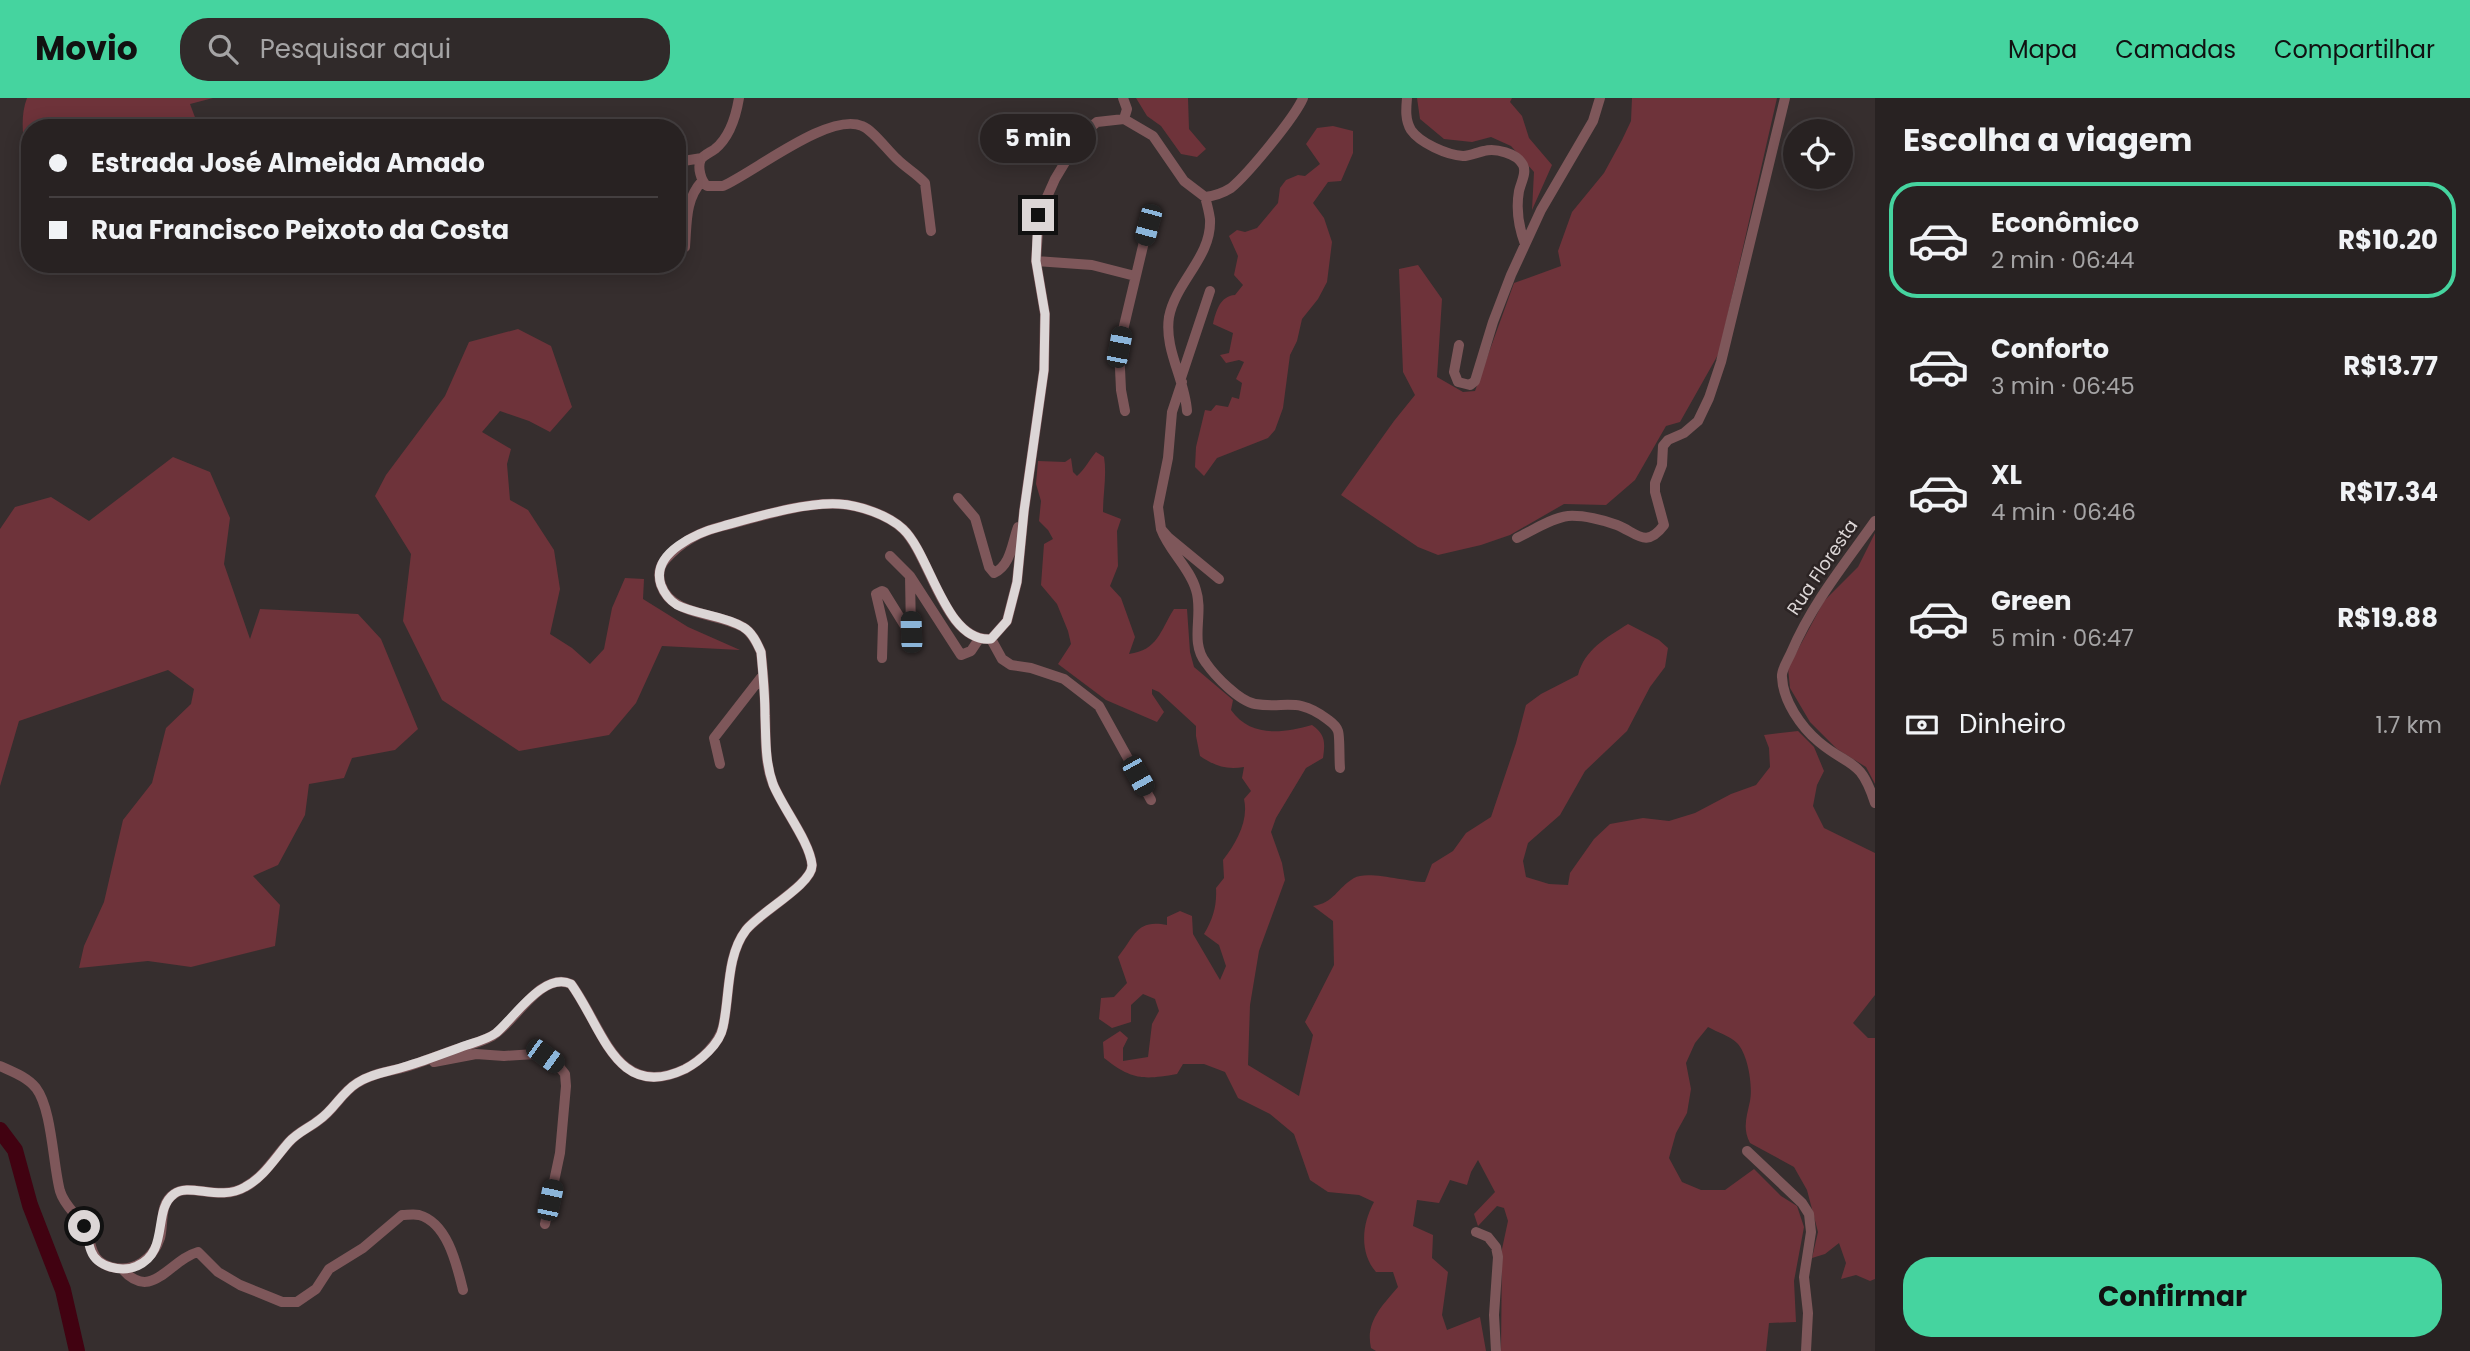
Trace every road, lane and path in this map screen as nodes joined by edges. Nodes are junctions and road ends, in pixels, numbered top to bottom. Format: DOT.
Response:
graph roads {
  1 [pos="739,98"];
  2 [pos="1124,98"];
  3 [pos="1303,98"];
  4 [pos="1407,98"];
  5 [pos="1600,98"];
  6 [pos="1784,98"];
  7 [pos="1124,119"];
  8 [pos="702,158"];
  9 [pos="686,161"];
  10 [pos="702,181"];
  11 [pos="1205,198"];
  12 [pos="1148,225"];
  13 [pos="931,231"];
  14 [pos="686,232"];
  15 [pos="1525,244"];
  16 [pos="1036,261"];
  17 [pos="1135,276"];
  18 [pos="1210,291"];
  19 [pos="1459,345"];
  20 [pos="1181,380"];
  21 [pos="1125,411"];
  22 [pos="1187,411"];
  23 [pos="958,498"];
  24 [pos="1024,511"];
  25 [pos="1875,521"];
  26 [pos="1161,529"];
  27 [pos="1517,538"];
  28 [pos="890,556"];
  29 [pos="910,576"];
  30 [pos="1219,579"];
  31 [pos="979,639"];
  32 [pos="991,639"];
  33 [pos="882,658"];
  34 [pos="763,675"];
  35 [pos="720,764"];
  36 [pos="1340,768"];
  37 [pos="1151,800"];
  38 [pos="1875,803"];
  39 [pos="0,1066"];
  40 [pos="404,1067"];
  41 [pos="1747,1151"];
  42 [pos="545,1224"];
  43 [pos="1476,1233"];
  44 [pos="122,1269"];
  45 [pos="463,1290"];
  46 [pos="1496,1351"];
  47 [pos="1806,1351"];
  1 -- 8 [label="street"];
  2 -- 7 [label="street"];
  3 -- 11 [label="street"];
  4 -- 15 [label="street"];
  5 -- 15 [label="street"];
  6 -- 27 [label="street"];
  7 -- 11 [label="street"];
  7 -- 16 [label="street"];
  8 -- 9 [label="street"];
  8 -- 10 [label="street"];
  10 -- 13 [label="street"];
  10 -- 14 [label="street"];
  11 -- 20 [label="street"];
  12 -- 17 [label="street"];
  15 -- 19 [label="street"];
  16 -- 17 [label="street"];
  16 -- 24 [label="street"];
  17 -- 21 [label="street"];
  18 -- 20 [label="street"];
  20 -- 22 [label="street"];
  20 -- 26 [label="street"];
  23 -- 24 [label="street"];
  24 -- 32 [label="street"];
  25 -- 38 [label="street, Rua Floresta"];
  26 -- 30 [label="street"];
  26 -- 36 [label="street"];
  28 -- 29 [label="street"];
  29 -- 31 [label="street"];
  29 -- 33 [label="street"];
  31 -- 32 [label="street"];
  31 -- 34 [label="street"];
  32 -- 37 [label="street"];
  34 -- 35 [label="street"];
  34 -- 40 [label="street"];
  39 -- 44 [label="street"];
  40 -- 42 [label="street"];
  40 -- 44 [label="street"];
  41 -- 47 [label="street"];
  43 -- 46 [label="street"];
  44 -- 45 [label="street"];
}
